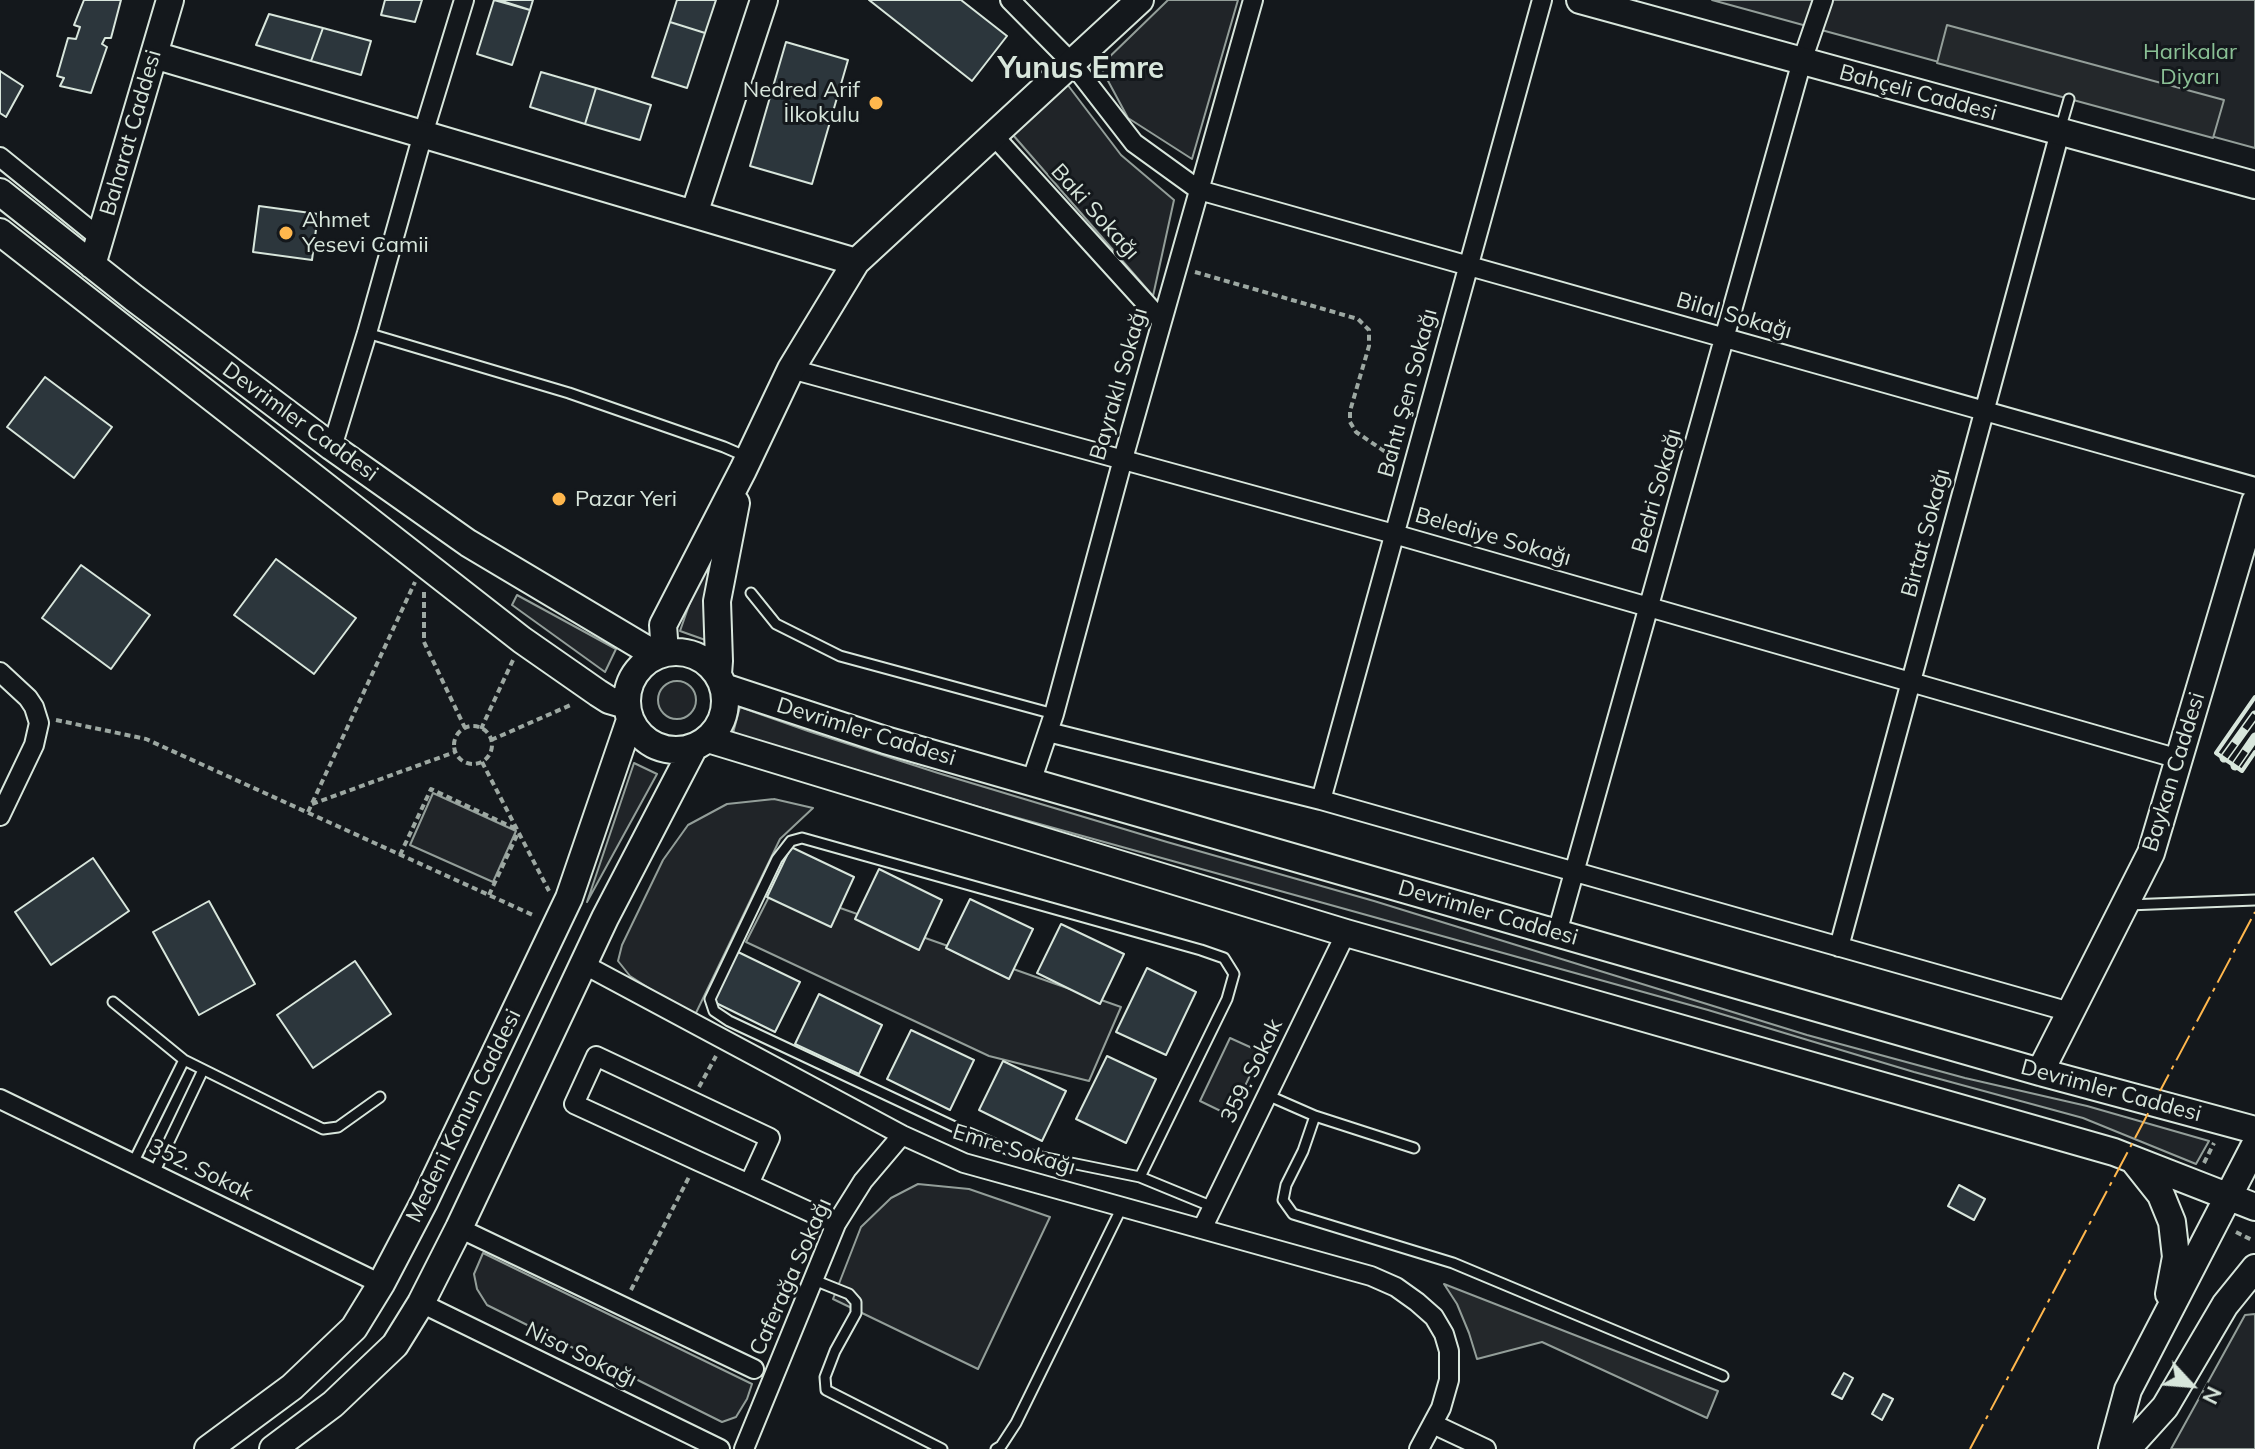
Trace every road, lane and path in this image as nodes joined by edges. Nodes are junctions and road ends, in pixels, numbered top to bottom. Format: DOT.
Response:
graph roads {
  1 [pos="170,0"];
  2 [pos="464,0"];
  3 [pos="764,0"];
  4 [pos="1010,0"];
  5 [pos="1140,0"];
  6 [pos="1253,0"];
  7 [pos="1542,0"];
  8 [pos="1580,0"];
  9 [pos="1823,0"];
  10 [pos="154,55"];
  11 [pos="1802,61"];
  12 [pos="1072,63"];
  13 [pos="2069,99"];
  14 [pos="2060,132"];
  15 [pos="423,134"];
  16 [pos="993,135"];
  17 [pos="0,157"];
  18 [pos="2255,185"];
  19 [pos="1199,190"];
  20 [pos="0,192"];
  21 [pos="694,214"];
  22 [pos="100,238"];
  23 [pos="4,243"];
  24 [pos="856,262"];
  25 [pos="92,265"];
  26 [pos="1468,266"];
  27 [pos="1177,267"];
  28 [pos="1162,321"];
  29 [pos="367,333"];
  30 [pos="1725,338"];
  31 [pos="791,369"];
  32 [pos="1984,411"];
  33 [pos="332,447"];
  34 [pos="1123,459"];
  35 [pos="746,464"];
  36 [pos="1411,470"];
  37 [pos="2255,487"];
  38 [pos="2255,502"];
  39 [pos="1394,534"];
  40 [pos="424,562"];
  41 [pos="751,593"];
  42 [pos="1649,607"];
  43 [pos="522,640"];
  44 [pos="660,654"];
  45 [pos="0,672"];
  46 [pos="721,680"];
  47 [pos="1911,683"];
  48 [pos="598,693"];
  49 [pos="36,712"];
  50 [pos="628,712"];
  51 [pos="1051,723"];
  52 [pos="465,728"];
  53 [pos="481,729"];
  54 [pos="491,740"];
  55 [pos="701,743"];
  56 [pos="455,752"];
  57 [pos="2179,759"];
  58 [pos="482,762"];
  59 [pos="1031,782"];
  60 [pos="1321,800"];
  61 [pos="312,804"];
  62 [pos="308,812"];
  63 [pos="0,816"];
  64 [pos="517,831"];
  65 [pos="400,855"];
  66 [pos="1575,872"];
  67 [pos="489,895"];
  68 [pos="2255,900"];
  69 [pos="2125,905"];
  70 [pos="558,920"];
  71 [pos="1346,933"];
  72 [pos="1557,933"];
  73 [pos="1839,947"];
  74 [pos="583,964"];
  75 [pos="113,1002"];
  76 [pos="2070,1012"];
  77 [pos="724,1040"];
  78 [pos="184,1060"];
  79 [pos="203,1070"];
  80 [pos="2040,1072"];
  81 [pos="1267,1095"];
  82 [pos="380,1097"];
  83 [pos="0,1099"];
  84 [pos="692,1101"];
  85 [pos="1315,1116"];
  86 [pos="2255,1130"];
  87 [pos="902,1135"];
  88 [pos="2215,1141"];
  89 [pos="2255,1145"];
  90 [pos="1414,1148"];
  91 [pos="2132,1159"];
  92 [pos="698,1161"];
  93 [pos="133,1163"];
  94 [pos="2204,1163"];
  95 [pos="154,1173"];
  96 [pos="1140,1177"];
  97 [pos="749,1184"];
  98 [pos="2229,1197"];
  99 [pos="1122,1207"];
  100 [pos="1213,1207"];
  101 [pos="2255,1207"];
  102 [pos="836,1224"];
  103 [pos="459,1228"];
  104 [pos="1202,1229"];
  105 [pos="2231,1229"];
  106 [pos="2252,1240"];
  107 [pos="2255,1268"];
  108 [pos="814,1280"];
  109 [pos="381,1284"];
  110 [pos="2255,1292"];
  111 [pos="421,1303"];
  112 [pos="2225,1305"];
  113 [pos="623,1306"];
  114 [pos="2163,1323"];
  115 [pos="754,1369"];
  116 [pos="1723,1376"];
  117 [pos="1433,1424"];
  118 [pos="208,1449"];
  119 [pos="273,1449"];
  120 [pos="720,1449"];
  121 [pos="744,1449"];
  122 [pos="942,1449"];
  123 [pos="996,1449"];
  124 [pos="1419,1449"];
  125 [pos="1486,1449"];
  126 [pos="2112,1449"];
  127 [pos="2127,1449"];
  1 -- 10 [label="main road, Baharat Caddesi"];
  2 -- 15 [label="street"];
  3 -- 21 [label="main road"];
  4 -- 12 [label="street"];
  5 -- 12 [label="main road"];
  6 -- 19 [label="street, Bayraklı Sokağı"];
  7 -- 26 [label="street, Bahtı Şen Sokağı"];
  8 -- 11 [label="main road, Bahçeli Caddesi"];
  9 -- 11 [label="street, Bedri Sokağı"];
  10 -- 15 [label="main road"];
  10 -- 22 [label="main road, Baharat Caddesi"];
  11 -- 14 [label="main road, Bahçeli Caddesi"];
  11 -- 30 [label="street, Bedri Sokağı"];
  12 -- 16 [label="main road"];
  12 -- 19 [label="street"];
  13 -- 14 [label="lane"];
  14 -- 18 [label="main road, Bahçeli Caddesi"];
  14 -- 32 [label="street, Birtat Sokağı"];
  15 -- 21 [label="main road"];
  15 -- 29 [label="street"];
  16 -- 24 [label="main road"];
  16 -- 28 [label="street, Baki Sokağı"];
  17 -- 22 [label="street"];
  19 -- 26 [label="street, Bilal Sokağı"];
  19 -- 27 [label="street, Bayraklı Sokağı"];
  20 -- 25 [label="main road, Devrimler Caddesi"];
  21 -- 24 [label="main road"];
  22 -- 25 [label="main road, Baharat Caddesi"];
  23 -- 40 [label="main road, Devrimler Caddesi"];
  24 -- 31 [label="main road"];
  25 -- 33 [label="main road, Devrimler Caddesi"];
  26 -- 30 [label="street, Bilal Sokağı"];
  26 -- 36 [label="street, Bahtı Şen Sokağı"];
  27 -- 28 [label="street, Bayraklı Sokağı"];
  27 -- 36 [label="path"];
  28 -- 34 [label="street, Bayraklı Sokağı"];
  29 -- 33 [label="street"];
  29 -- 35 [label="lane"];
  30 -- 32 [label="street, Bilal Sokağı"];
  30 -- 42 [label="street, Bedri Sokağı"];
  31 -- 34 [label="street, Belediye Sokağı"];
  31 -- 35 [label="main road"];
  32 -- 37 [label="street, Bilal Sokağı"];
  32 -- 47 [label="street, Birtat Sokağı"];
  33 -- 44 [label="main road, Devrimler Caddesi"];
  34 -- 39 [label="street, Belediye Sokağı"];
  34 -- 51 [label="street, Bayraklı Sokağı"];
  35 -- 44 [label="main road"];
  35 -- 46 [label="main road"];
  36 -- 39 [label="street, Bahtı Şen Sokağı"];
  38 -- 57 [label="main road, Baykan Caddesi"];
  39 -- 42 [label="street, Belediye Sokağı"];
  39 -- 60 [label="street, Bahtı Şen Sokağı"];
  40 -- 43 [label="main road, Devrimler Caddesi"];
  40 -- 52 [label="path"];
  40 -- 61 [label="path"];
  41 -- 51 [label="lane"];
  42 -- 47 [label="street, Belediye Sokağı"];
  42 -- 66 [label="street, Bedri Sokağı"];
  43 -- 48 [label="main road, Devrimler Caddesi"];
  43 -- 53 [label="path"];
  44 -- 46 [label="main road"];
  44 -- 50 [label="main road"];
  45 -- 49 [label="street"];
  46 -- 55 [label="main road"];
  46 -- 59 [label="main road, Devrimler Caddesi"];
  47 -- 57 [label="street, Belediye Sokağı"];
  47 -- 73 [label="street, Birtat Sokağı"];
  48 -- 50 [label="main road, Devrimler Caddesi"];
  48 -- 54 [label="path"];
  49 -- 62 [label="path"];
  49 -- 63 [label="street"];
  50 -- 55 [label="main road"];
  50 -- 70 [label="main road, Medeni Kanun Caddesi"];
  51 -- 59 [label="street, Bayraklı Sokağı"];
  51 -- 60 [label="street"];
  52 -- 53 [label="path"];
  52 -- 56 [label="path"];
  53 -- 54 [label="path"];
  54 -- 58 [label="path"];
  55 -- 71 [label="main road"];
  55 -- 74 [label="main road, Medeni Kanun Caddesi"];
  56 -- 58 [label="path"];
  56 -- 61 [label="path"];
  57 -- 69 [label="main road, Baykan Caddesi"];
  58 -- 64 [label="path"];
  59 -- 72 [label="main road, Devrimler Caddesi"];
  60 -- 66 [label="street"];
  61 -- 62 [label="path"];
  62 -- 65 [label="path"];
  64 -- 65 [label="path"];
  64 -- 67 [label="path"];
  64 -- 70 [label="path"];
  65 -- 67 [label="path"];
  66 -- 72 [label="street, Bedri Sokağı"];
  66 -- 73 [label="street"];
  67 -- 70 [label="path"];
  68 -- 69 [label="lane"];
  69 -- 76 [label="main road, Baykan Caddesi"];
  70 -- 109 [label="main road, Medeni Kanun Caddesi"];
  71 -- 81 [label="street, 359. Sokak"];
  71 -- 91 [label="main road"];
  72 -- 80 [label="main road, Devrimler Caddesi"];
  73 -- 76 [label="street"];
  74 -- 77 [label="street, Emre Sokağı"];
  74 -- 103 [label="main road, Medeni Kanun Caddesi"];
  75 -- 78 [label="lane"];
  76 -- 80 [label="main road, Baykan Caddesi"];
  77 -- 84 [label="path"];
  77 -- 87 [label="street, Emre Sokağı"];
  78 -- 79 [label="lane"];
  78 -- 93 [label="lane"];
  79 -- 82 [label="lane"];
  79 -- 95 [label="lane"];
  80 -- 86 [label="main road, Devrimler Caddesi"];
  81 -- 85 [label="lane"];
  81 -- 100 [label="street, 359. Sokak"];
  83 -- 93 [label="street, 352. Sokak"];
  84 -- 92 [label="street"];
  84 -- 97 [label="street"];
  85 -- 90 [label="lane"];
  85 -- 116 [label="lane"];
  87 -- 99 [label="street, Emre Sokağı"];
  87 -- 102 [label="street, Caferağa Sokağı"];
  88 -- 94 [label="path"];
  89 -- 98 [label="main road"];
  91 -- 98 [label="main road"];
  91 -- 114 [label="main road"];
  92 -- 97 [label="street"];
  92 -- 113 [label="path"];
  93 -- 95 [label="street, 352. Sokak"];
  95 -- 109 [label="street, 352. Sokak"];
  96 -- 96 [label="lane"];
  96 -- 100 [label="lane"];
  97 -- 102 [label="street"];
  98 -- 101 [label="main road"];
  98 -- 114 [label="main road"];
  99 -- 104 [label="street, Emre Sokağı"];
  99 -- 123 [label="lane"];
  100 -- 104 [label="street, 359. Sokak"];
  102 -- 108 [label="street, Caferağa Sokağı"];
  103 -- 111 [label="main road, Medeni Kanun Caddesi"];
  103 -- 113 [label="street"];
  104 -- 117 [label="street, Emre Sokağı"];
  105 -- 106 [label="path"];
  107 -- 112 [label="main road"];
  108 -- 121 [label="street, Caferağa Sokağı"];
  108 -- 122 [label="lane"];
  109 -- 111 [label="main road"];
  109 -- 118 [label="main road, Medeni Kanun Caddesi"];
  110 -- 112 [label="main road"];
  111 -- 119 [label="main road, Medeni Kanun Caddesi"];
  111 -- 120 [label="street, Nisa Sokağı"];
  112 -- 127 [label="main road"];
  113 -- 115 [label="street"];
  114 -- 126 [label="main road"];
  117 -- 124 [label="street"];
  117 -- 125 [label="street"];
}
